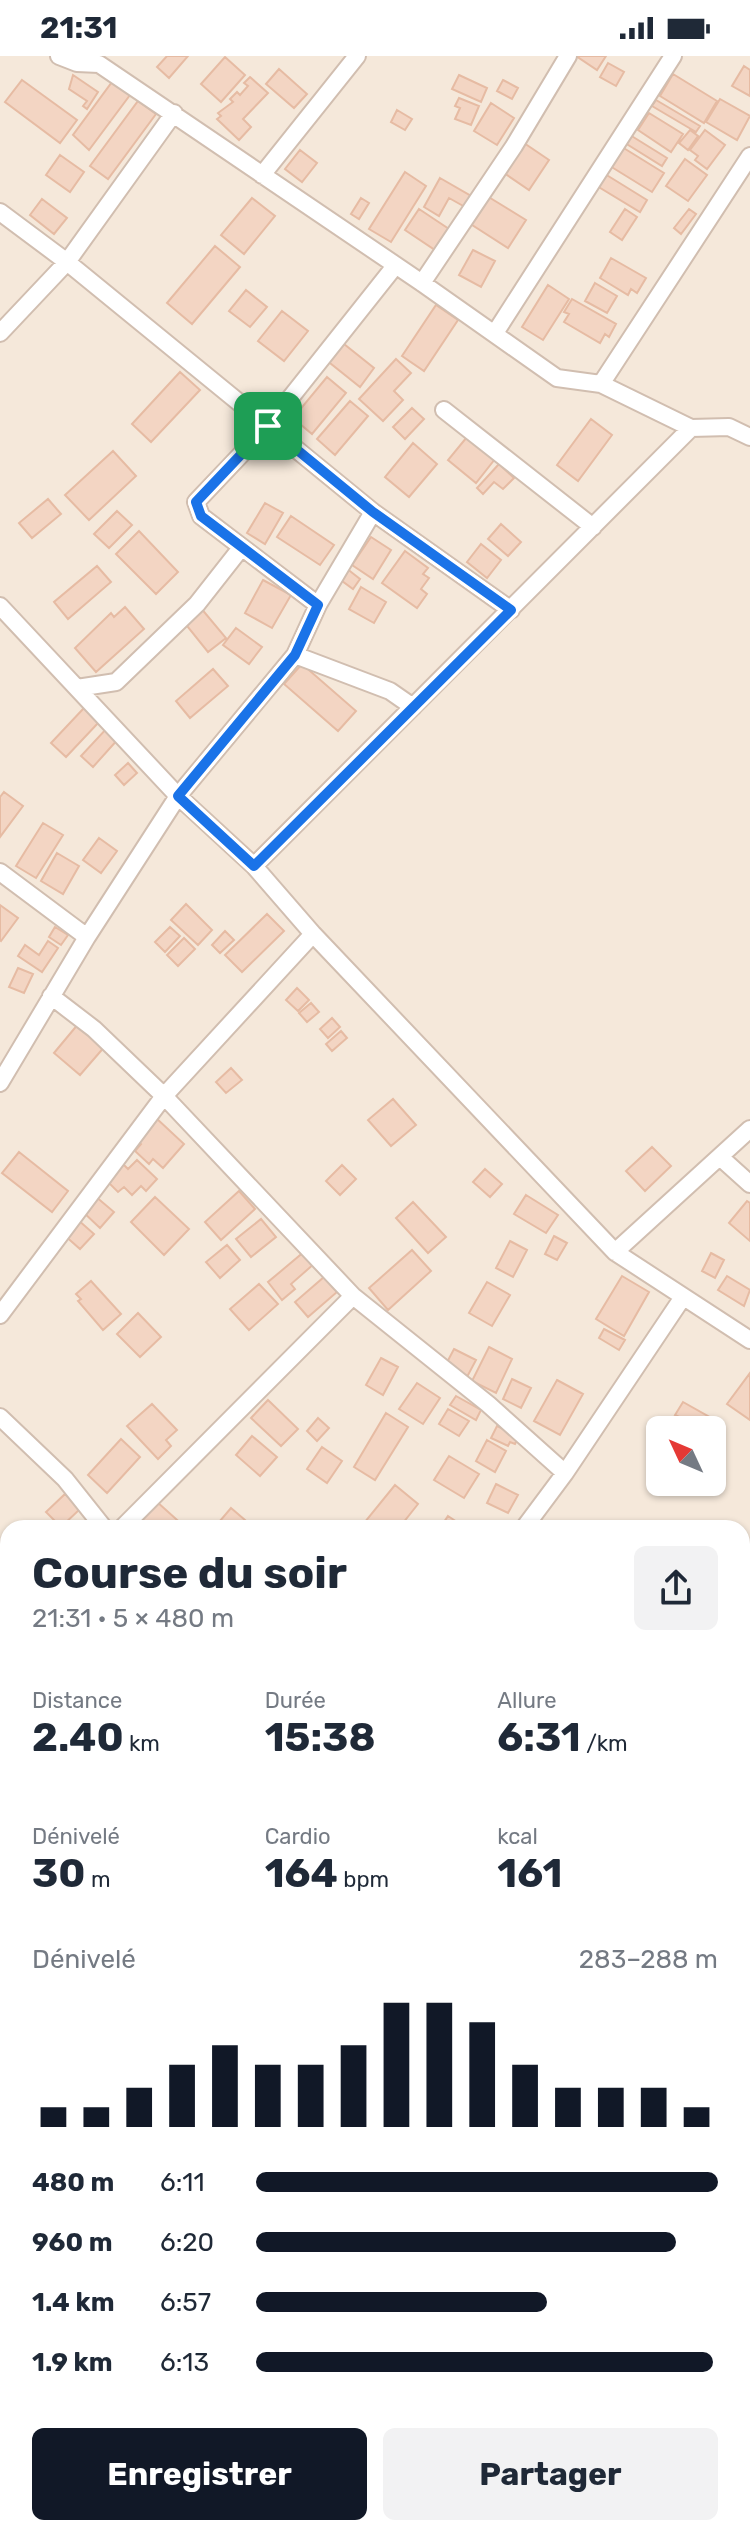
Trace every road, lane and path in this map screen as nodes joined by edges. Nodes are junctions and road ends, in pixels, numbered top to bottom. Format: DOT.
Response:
graph roads {
  1 [pos="59,56"];
  2 [pos="357,56"];
  3 [pos="568,56"];
  4 [pos="673,56"];
  5 [pos="102,60"];
  6 [pos="174,113"];
  7 [pos="750,156"];
  8 [pos="262,175"];
  9 [pos="0,212"];
  10 [pos="67,262"];
  11 [pos="395,266"];
  12 [pos="422,283"];
  13 [pos="0,333"];
  14 [pos="495,333"];
  15 [pos="601,384"];
  16 [pos="444,410"];
  17 [pos="268,426"];
  18 [pos="691,428"];
  19 [pos="750,437"];
  20 [pos="373,512"];
  21 [pos="593,527"];
  22 [pos="241,548"];
  23 [pos="318,605"];
  24 [pos="0,606"];
  25 [pos="511,610"];
  26 [pos="295,655"];
  27 [pos="77,688"];
  28 [pos="413,707"];
  29 [pos="178,796"];
  30 [pos="254,866"];
  31 [pos="0,872"];
  32 [pos="313,934"];
  33 [pos="87,937"];
  34 [pos="51,996"];
  35 [pos="0,1083"];
  36 [pos="164,1096"];
  37 [pos="750,1129"];
  38 [pos="720,1157"];
  39 [pos="750,1184"];
  40 [pos="615,1252"];
  41 [pos="353,1296"];
  42 [pos="683,1297"];
  43 [pos="0,1315"];
  44 [pos="750,1340"];
  45 [pos="0,1417"];
  46 [pos="565,1473"];
  47 [pos="98,1520"];
  48 [pos="130,1520"];
  49 [pos="535,1520"];
  1 -- 5 [label="street"];
  2 -- 8 [label="street"];
  3 -- 12 [label="street"];
  4 -- 14 [label="street"];
  5 -- 6 [label="street"];
  6 -- 8 [label="street"];
  6 -- 10 [label="street"];
  7 -- 15 [label="street"];
  8 -- 11 [label="street"];
  9 -- 10 [label="street"];
  10 -- 13 [label="street"];
  10 -- 17 [label="street"];
  11 -- 12 [label="street"];
  11 -- 17 [label="street"];
  12 -- 14 [label="street"];
  14 -- 15 [label="street"];
  15 -- 18 [label="street"];
  16 -- 21 [label="street"];
  17 -- 20 [label="street"];
  17 -- 22 [label="street"];
  18 -- 19 [label="street"];
  18 -- 21 [label="street"];
  20 -- 23 [label="street"];
  20 -- 25 [label="street"];
  21 -- 25 [label="street"];
  22 -- 23 [label="street"];
  22 -- 27 [label="street"];
  23 -- 26 [label="street"];
  24 -- 27 [label="street"];
  25 -- 28 [label="street"];
  26 -- 28 [label="street"];
  26 -- 29 [label="street"];
  27 -- 29 [label="street"];
  28 -- 30 [label="street"];
  29 -- 30 [label="street"];
  29 -- 33 [label="street"];
  30 -- 32 [label="street"];
  31 -- 33 [label="street"];
  32 -- 36 [label="street"];
  32 -- 40 [label="street"];
  33 -- 34 [label="street"];
  34 -- 35 [label="street"];
  34 -- 36 [label="street"];
  36 -- 41 [label="street"];
  36 -- 43 [label="street"];
  37 -- 38 [label="street"];
  38 -- 39 [label="street"];
  38 -- 40 [label="street"];
  40 -- 42 [label="street"];
  41 -- 46 [label="street"];
  41 -- 48 [label="street"];
  42 -- 44 [label="street"];
  42 -- 46 [label="street"];
  45 -- 47 [label="street"];
  46 -- 49 [label="street"];
}
